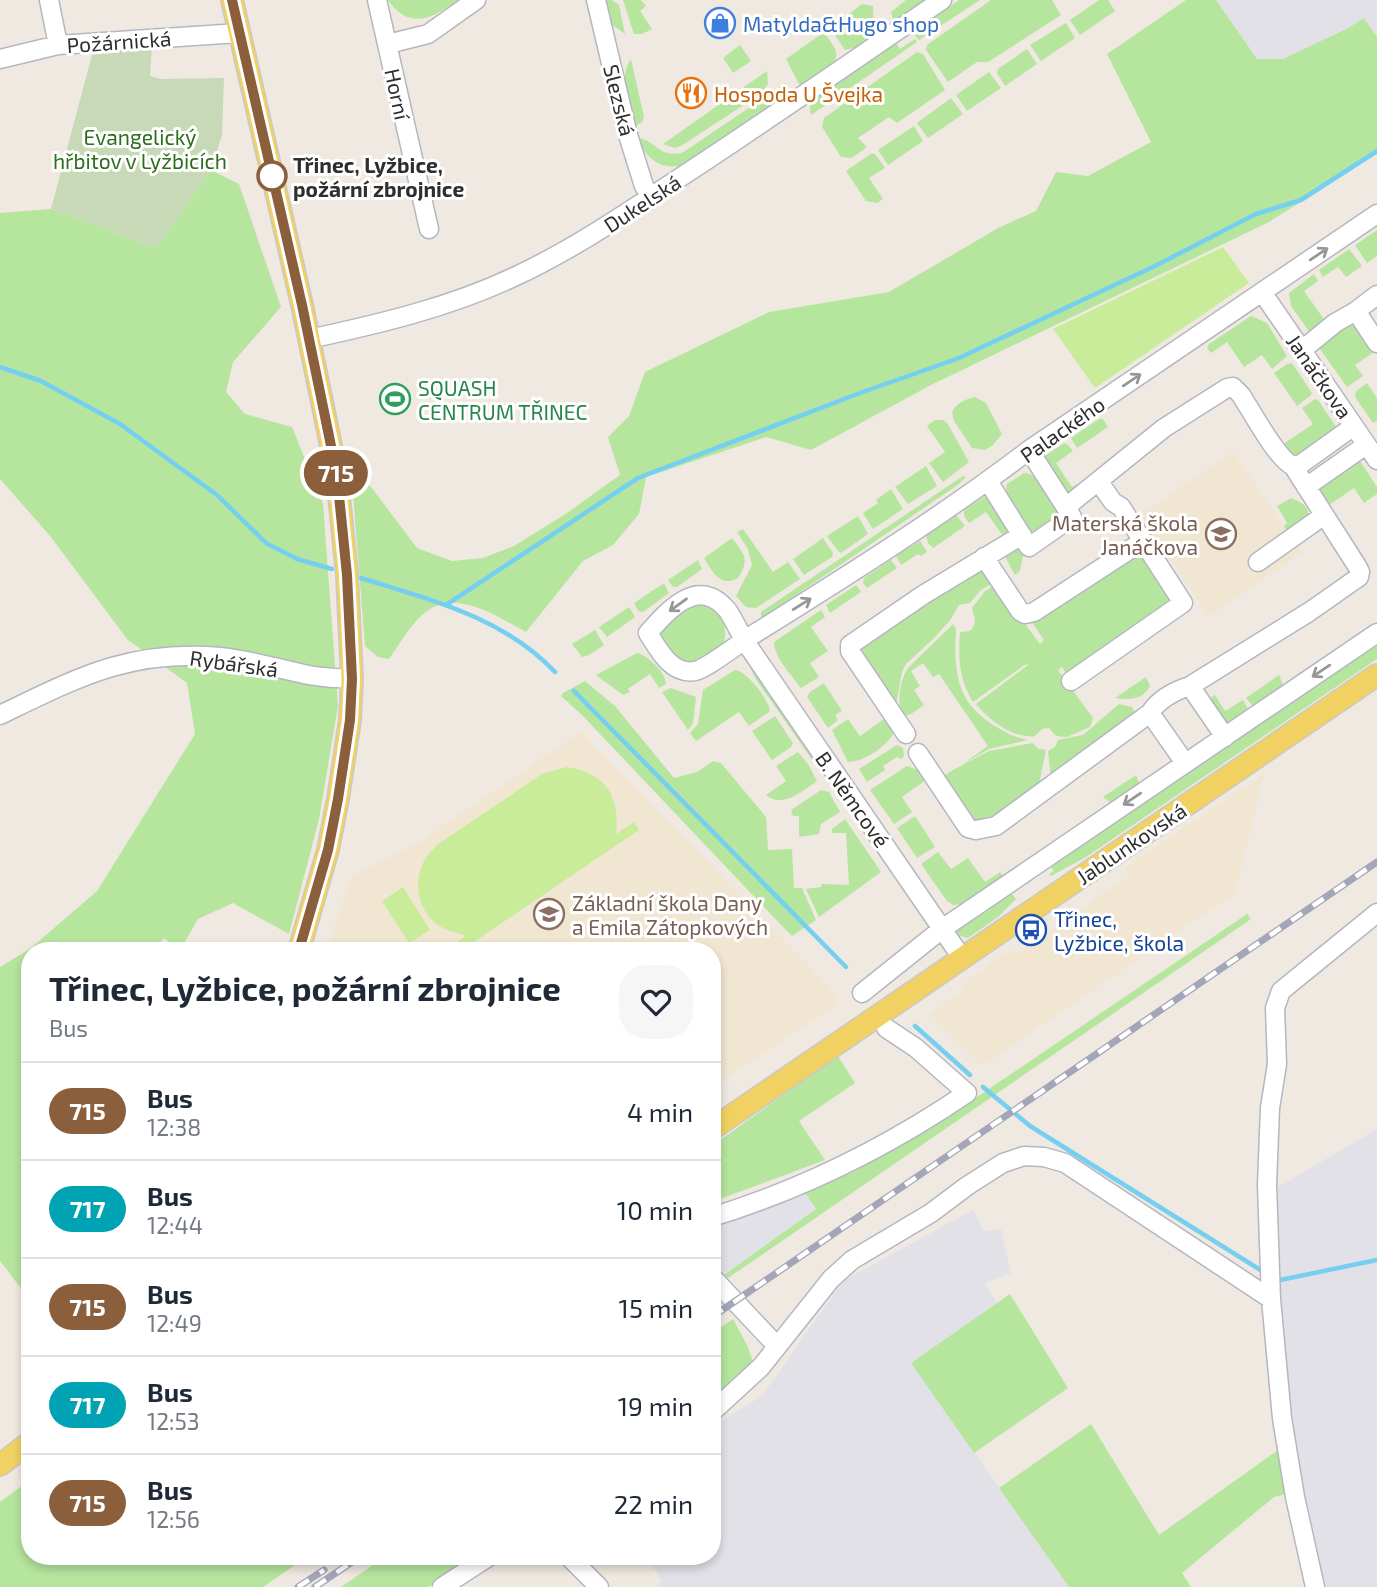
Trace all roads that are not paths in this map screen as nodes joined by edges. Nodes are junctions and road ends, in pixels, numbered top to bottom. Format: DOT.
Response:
graph roads {
  1 [pos="48,0"];
  2 [pos="232,0"];
  3 [pos="377,0"];
  4 [pos="476,0"];
  5 [pos="596,0"];
  6 [pos="942,0"];
  7 [pos="239,33"];
  8 [pos="388,44"];
  9 [pos="58,45"];
  10 [pos="0,59"];
  11 [pos="651,197"];
  12 [pos="1377,214"];
  13 [pos="429,229"];
  14 [pos="1262,292"];
  15 [pos="1377,295"];
  16 [pos="1356,311"];
  17 [pos="309,339"];
  18 [pos="1377,343"];
  19 [pos="1302,350"];
  20 [pos="1354,426"];
  21 [pos="1366,444"];
  22 [pos="1029,450"];
  23 [pos="1377,460"];
  24 [pos="1293,466"];
  25 [pos="988,481"];
  26 [pos="1099,482"];
  27 [pos="1306,486"];
  28 [pos="1066,507"];
  29 [pos="1323,516"];
  30 [pos="1022,535"];
  31 [pos="1143,541"];
  32 [pos="984,557"];
  33 [pos="1258,562"];
  34 [pos="1377,633"];
  35 [pos="744,640"];
  36 [pos="1377,675"];
  37 [pos="352,679"];
  38 [pos="1071,681"];
  39 [pos="1190,686"];
  40 [pos="1150,713"];
  41 [pos="0,715"];
  42 [pos="906,734"];
  43 [pos="1225,737"];
  44 [pos="918,753"];
  45 [pos="1185,763"];
  46 [pos="1377,913"];
  47 [pos="942,929"];
  48 [pos="301,942"];
  49 [pos="962,958"];
  50 [pos="862,993"];
  51 [pos="886,1028"];
  52 [pos="721,1123"];
  53 [pos="721,1214"];
  54 [pos="721,1287"];
  55 [pos="1272,1299"];
  56 [pos="776,1345"];
  57 [pos="721,1404"];
  58 [pos="21,1449"];
  59 [pos="0,1465"];
  60 [pos="476,1565"];
  61 [pos="577,1565"];
  62 [pos="442,1587"];
  63 [pos="599,1587"];
  64 [pos="1315,1587"];
  1 -- 9 [label="street"];
  2 -- 7 [label="main road"];
  3 -- 8 [label="street, Horní"];
  4 -- 8 [label="street"];
  5 -- 11 [label="street, Slezská"];
  6 -- 11 [label="street, Dukelská"];
  7 -- 9 [label="street, Požárnická"];
  7 -- 17 [label="main road"];
  8 -- 13 [label="street, Horní"];
  9 -- 10 [label="street, Požárnická"];
  11 -- 17 [label="street, Dukelská"];
  14 -- 12 [label="street, Palackého, one-way"];
  14 -- 19 [label="street, Janáčkova"];
  22 -- 14 [label="street, Palackého, one-way"];
  15 -- 16 [label="street"];
  16 -- 18 [label="street"];
  16 -- 19 [label="street"];
  17 -- 37 [label="main road"];
  19 -- 20 [label="street, Janáčkova"];
  20 -- 21 [label="street, Janáčkova"];
  20 -- 24 [label="street"];
  21 -- 23 [label="street, Janáčkova"];
  21 -- 27 [label="street"];
  22 -- 25 [label="street, Palackého"];
  22 -- 28 [label="street"];
  24 -- 26 [label="street"];
  24 -- 27 [label="street"];
  25 -- 30 [label="street"];
  35 -- 25 [label="street, Palackého, one-way"];
  26 -- 28 [label="street"];
  26 -- 31 [label="street"];
  27 -- 29 [label="street"];
  28 -- 30 [label="street"];
  29 -- 33 [label="street"];
  29 -- 39 [label="street"];
  30 -- 32 [label="street"];
  31 -- 32 [label="street"];
  31 -- 38 [label="street"];
  32 -- 42 [label="street"];
  34 -- 43 [label="street, one-way"];
  35 -- 35 [label="street, one-way"];
  35 -- 47 [label="street, B. Němcové"];
  36 -- 49 [label="main road, Jablunkovská"];
  37 -- 41 [label="street, Rybářská"];
  37 -- 48 [label="main road"];
  39 -- 40 [label="street"];
  39 -- 43 [label="street"];
  40 -- 44 [label="street"];
  40 -- 45 [label="street"];
  43 -- 45 [label="street"];
  45 -- 47 [label="street, one-way"];
  46 -- 55 [label="street"];
  47 -- 49 [label="street, B. Němcové"];
  47 -- 50 [label="street"];
  49 -- 52 [label="main road, Jablunkovská"];
  51 -- 53 [label="street"];
  54 -- 56 [label="street"];
  55 -- 56 [label="street"];
  55 -- 64 [label="street"];
  56 -- 57 [label="street"];
  58 -- 59 [label="main road"];
  60 -- 62 [label="street"];
  61 -- 63 [label="street"];
}
